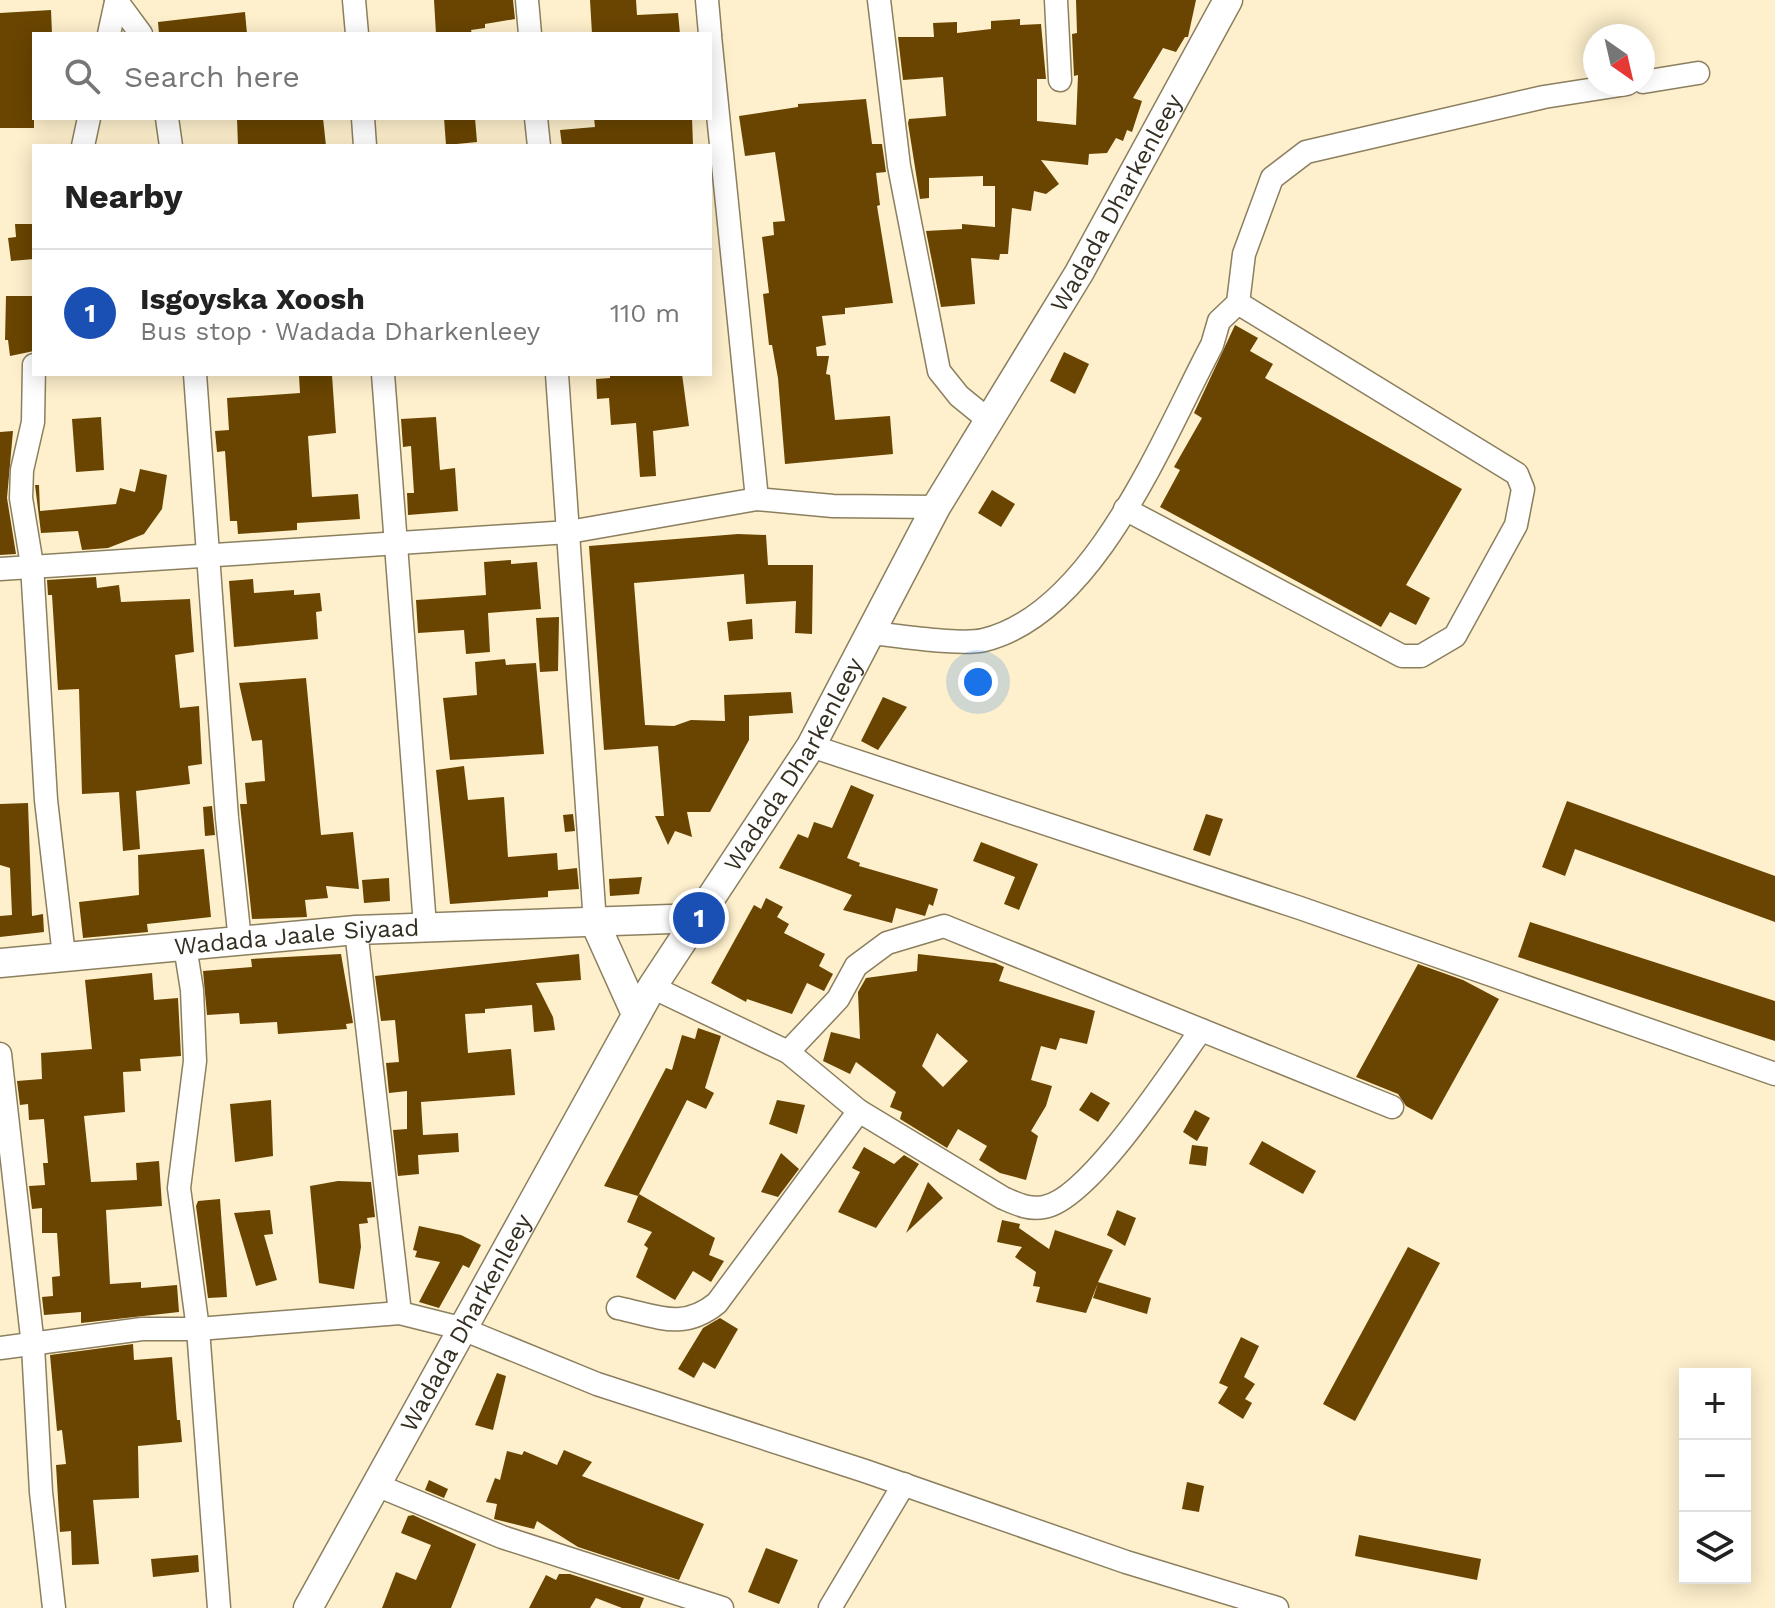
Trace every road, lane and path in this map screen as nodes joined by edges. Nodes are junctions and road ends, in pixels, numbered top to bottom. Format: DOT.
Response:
graph roads {
  1 [pos="354,0"];
  2 [pos="527,0"];
  3 [pos="707,0"];
  4 [pos="879,0"];
  5 [pos="1056,0"];
  6 [pos="1228,0"];
  7 [pos="116,1"];
  8 [pos="109,32"];
  9 [pos="139,32"];
  10 [pos="357,32"];
  11 [pos="530,32"];
  12 [pos="710,32"];
  13 [pos="712,55"];
  14 [pos="1698,73"];
  15 [pos="1060,80"];
  16 [pos="1655,80"];
  17 [pos="1583,91"];
  18 [pos="89,120"];
  19 [pos="167,120"];
  20 [pos="363,120"];
  21 [pos="536,120"];
  22 [pos="83,144"];
  23 [pos="171,144"];
  24 [pos="365,144"];
  25 [pos="539,144"];
  26 [pos="1238,303"];
  27 [pos="34,376"];
  28 [pos="195,376"];
  29 [pos="383,376"];
  30 [pos="557,376"];
  31 [pos="991,422"];
  32 [pos="757,499"];
  33 [pos="936,507"];
  34 [pos="1125,509"];
  35 [pos="569,532"];
  36 [pos="396,542"];
  37 [pos="209,556"];
  38 [pos="32,565"];
  39 [pos="0,569"];
  40 [pos="869,633"];
  41 [pos="811,746"];
  42 [pos="699,918"];
  43 [pos="595,923"];
  44 [pos="425,926"];
  45 [pos="356,930"];
  46 [pos="240,941"];
  47 [pos="185,946"];
  48 [pos="64,956"];
  49 [pos="0,963"];
  50 [pos="652,987"];
  51 [pos="636,1014"];
  52 [pos="1201,1030"];
  53 [pos="788,1052"];
  54 [pos="0,1054"];
  55 [pos="1775,1074"];
  56 [pos="1392,1107"];
  57 [pos="859,1111"];
  58 [pos="618,1308"];
  59 [pos="400,1313"];
  60 [pos="460,1328"];
  61 [pos="198,1329"];
  62 [pos="33,1346"];
  63 [pos="0,1348"];
  64 [pos="374,1484"];
  65 [pos="904,1484"];
  66 [pos="54,1608"];
  67 [pos="219,1608"];
  68 [pos="308,1608"];
  69 [pos="722,1608"];
  70 [pos="830,1608"];
  71 [pos="1277,1608"];
  1 -- 10 [label="street"];
  2 -- 11 [label="street"];
  3 -- 12 [label="street"];
  4 -- 31 [label="street"];
  5 -- 15 [label="street"];
  6 -- 31 [label="main road, Wadada Dharkenleey"];
  7 -- 8 [label="street"];
  7 -- 9 [label="street"];
  13 -- 32 [label="street"];
  14 -- 16 [label="street"];
  17 -- 26 [label="street"];
  18 -- 22 [label="street"];
  19 -- 23 [label="street"];
  20 -- 24 [label="street"];
  21 -- 25 [label="street"];
  26 -- 34 [label="street"];
  26 -- 34 [label="street"];
  27 -- 38 [label="street"];
  28 -- 37 [label="street"];
  29 -- 36 [label="street"];
  30 -- 35 [label="street"];
  31 -- 33 [label="main road, Wadada Dharkenleey"];
  32 -- 33 [label="street"];
  32 -- 35 [label="street"];
  33 -- 40 [label="main road, Wadada Dharkenleey"];
  34 -- 40 [label="street"];
  35 -- 36 [label="street"];
  35 -- 43 [label="street"];
  36 -- 37 [label="street"];
  36 -- 44 [label="street"];
  37 -- 38 [label="street"];
  37 -- 46 [label="street"];
  38 -- 39 [label="street"];
  38 -- 48 [label="street"];
  40 -- 41 [label="main road, Wadada Dharkenleey"];
  41 -- 42 [label="main road, Wadada Dharkenleey"];
  41 -- 55 [label="street"];
  42 -- 43 [label="main road, Wadada Jaale Siyaad"];
  42 -- 50 [label="main road, Wadada Dharkenleey"];
  43 -- 44 [label="main road, Wadada Jaale Siyaad"];
  43 -- 51 [label="main road"];
  44 -- 45 [label="main road, Wadada Jaale Siyaad"];
  45 -- 46 [label="main road, Wadada Jaale Siyaad"];
  45 -- 59 [label="street"];
  46 -- 47 [label="main road, Wadada Jaale Siyaad"];
  47 -- 48 [label="main road, Wadada Jaale Siyaad"];
  47 -- 61 [label="street"];
  48 -- 49 [label="main road, Wadada Jaale Siyaad"];
  50 -- 51 [label="main road, Wadada Dharkenleey"];
  50 -- 53 [label="street"];
  51 -- 60 [label="main road, Wadada Dharkenleey"];
  52 -- 53 [label="street"];
  52 -- 56 [label="street"];
  52 -- 57 [label="street"];
  53 -- 57 [label="street"];
  54 -- 62 [label="street"];
  57 -- 58 [label="street"];
  59 -- 60 [label="street"];
  59 -- 61 [label="street"];
  60 -- 64 [label="main road, Wadada Dharkenleey"];
  60 -- 65 [label="street"];
  61 -- 62 [label="street"];
  61 -- 67 [label="street"];
  62 -- 63 [label="street"];
  62 -- 66 [label="street"];
  64 -- 68 [label="main road, Wadada Dharkenleey"];
  64 -- 69 [label="street"];
  65 -- 70 [label="street"];
  65 -- 71 [label="street"];
}
